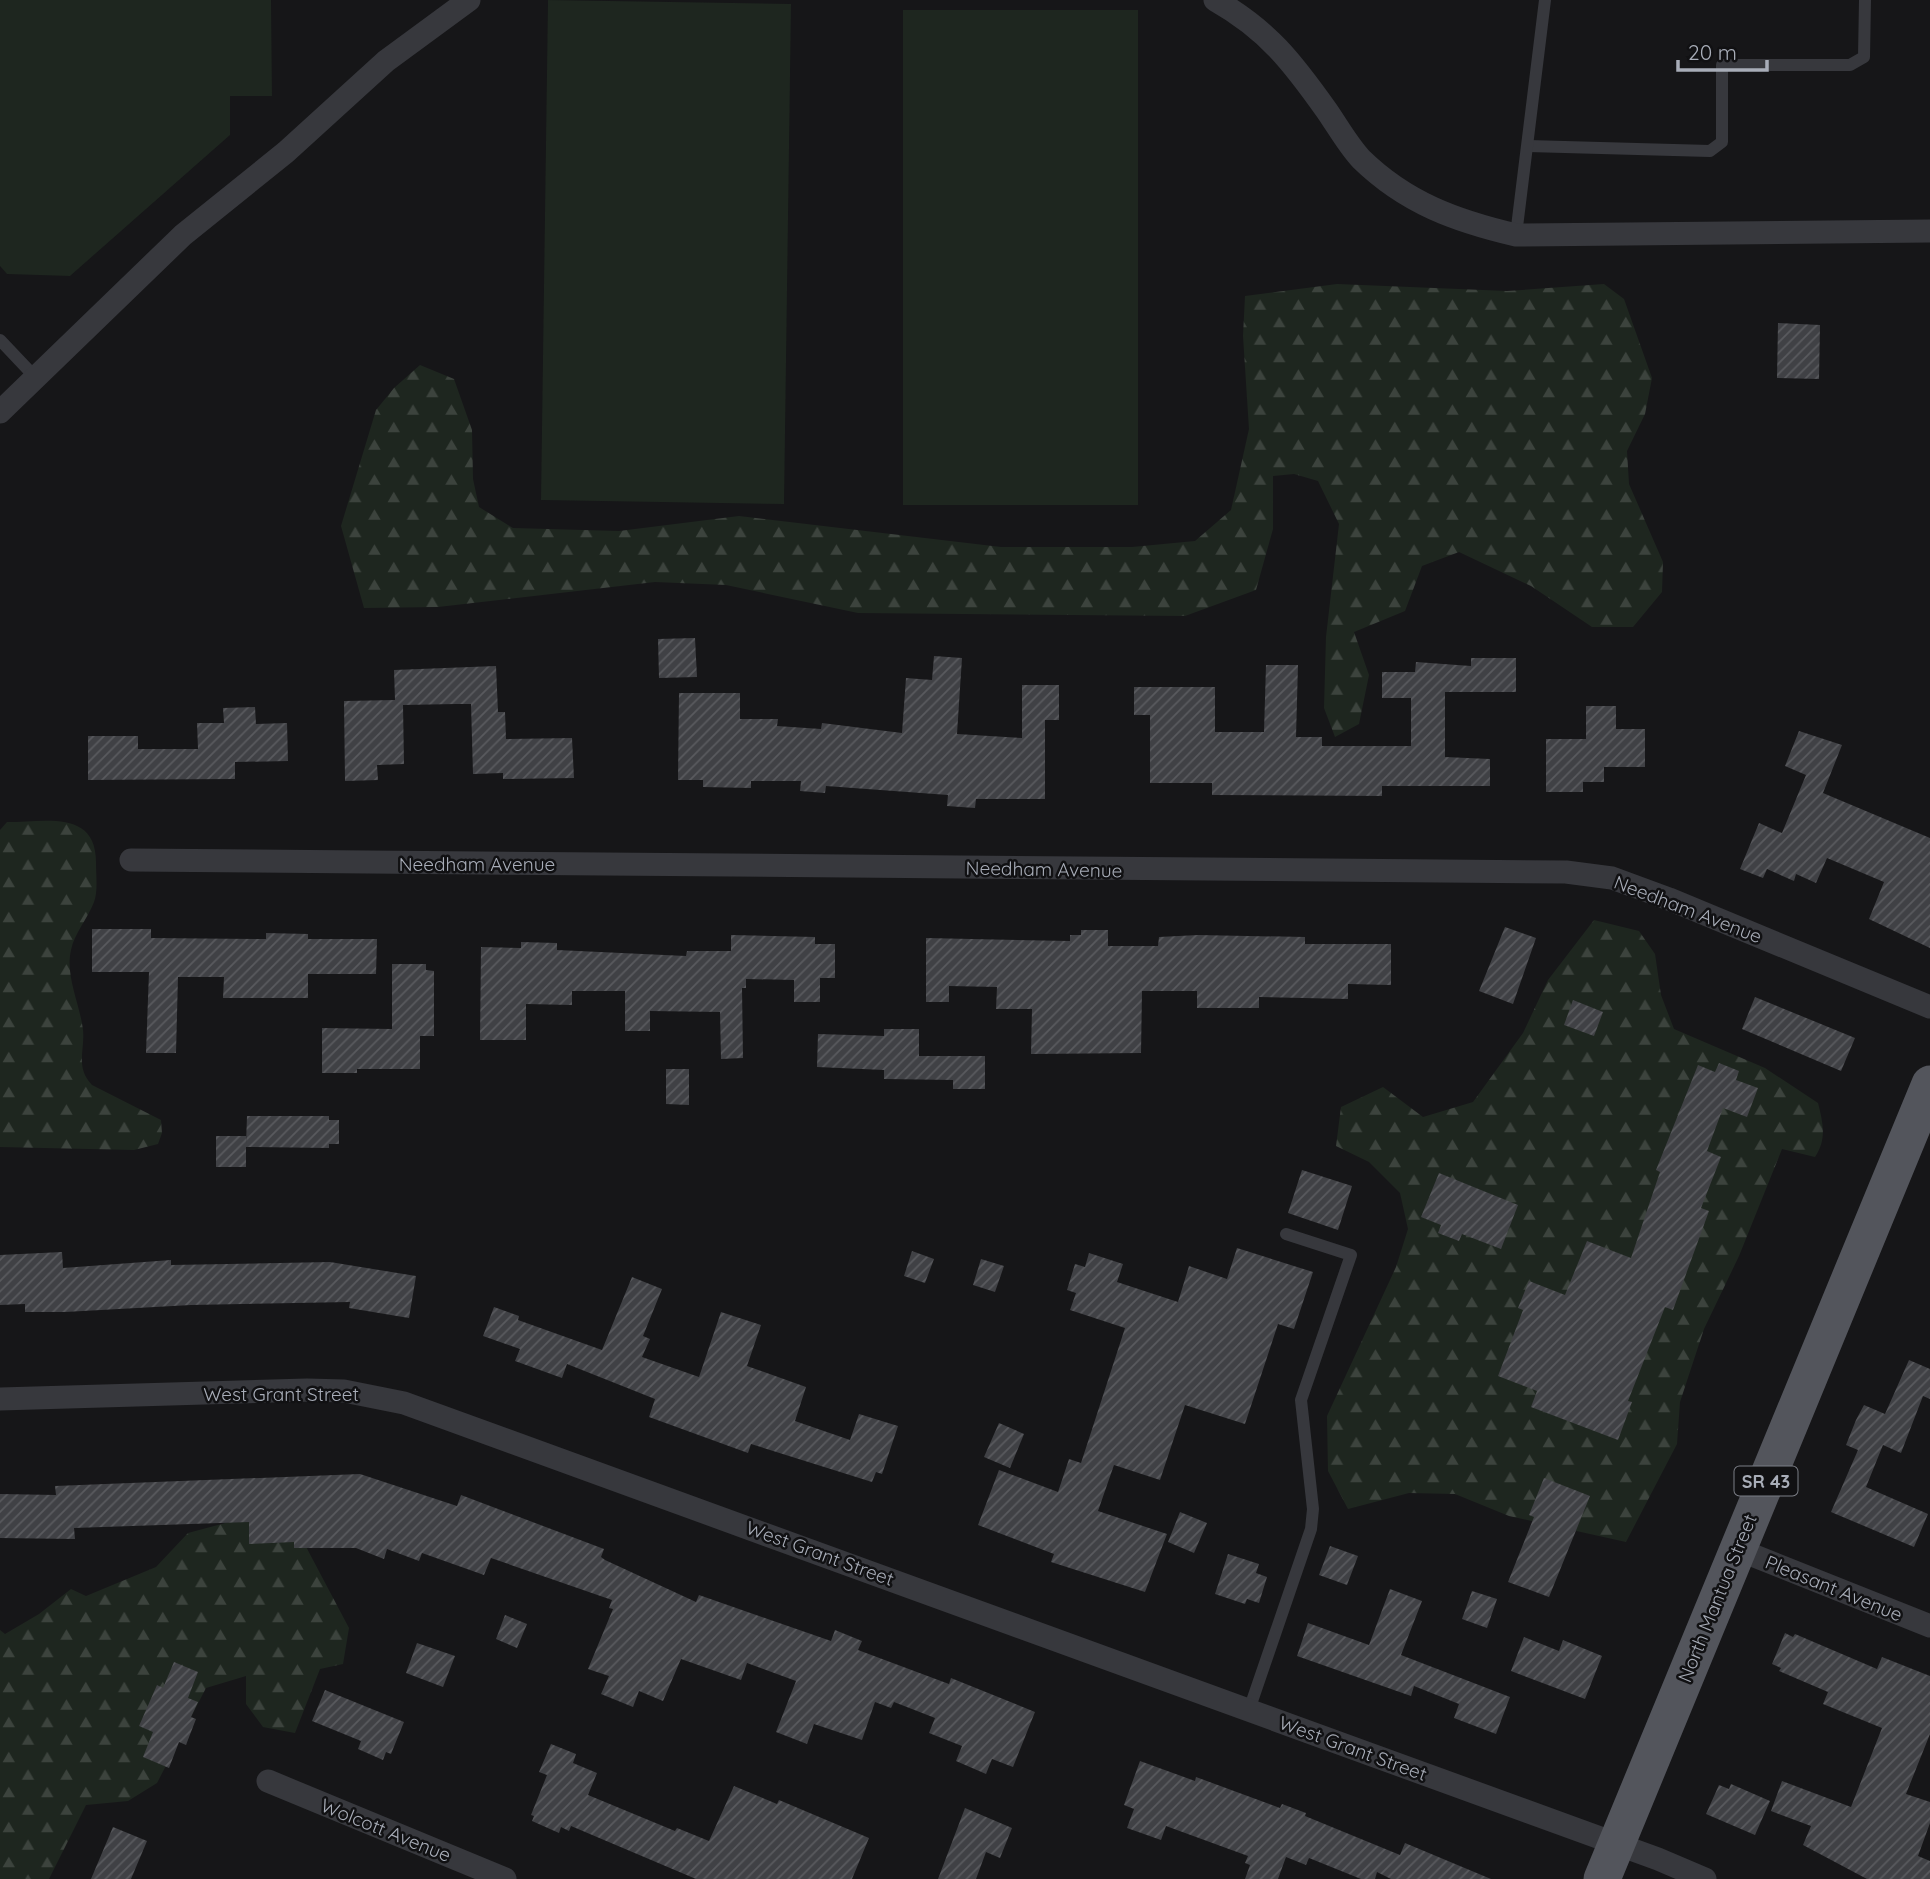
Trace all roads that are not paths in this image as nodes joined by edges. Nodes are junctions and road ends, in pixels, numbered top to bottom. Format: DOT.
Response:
graph roads {
  1 [pos="469,0"];
  2 [pos="1215,0"];
  3 [pos="1545,0"];
  4 [pos="1865,0"];
  5 [pos="1528,146"];
  6 [pos="1930,231"];
  7 [pos="1516,234"];
  8 [pos="0,340"];
  9 [pos="36,378"];
  10 [pos="0,412"];
  11 [pos="131,860"];
  12 [pos="1930,1007"];
  13 [pos="1930,1084"];
  14 [pos="1286,1234"];
  15 [pos="0,1399"];
  16 [pos="1737,1549"];
  17 [pos="1930,1626"];
  18 [pos="1249,1710"];
  19 [pos="268,1781"];
  20 [pos="1616,1844"];
  21 [pos="505,1879"];
  22 [pos="1602,1879"];
  23 [pos="1705,1879"];
  1 -- 9 [label="street"];
  2 -- 7 [label="street"];
  3 -- 5 [label="lane"];
  4 -- 5 [label="lane"];
  5 -- 7 [label="lane"];
  6 -- 7 [label="street"];
  8 -- 9 [label="lane"];
  9 -- 10 [label="street"];
  11 -- 12 [label="street, Needham Avenue"];
  13 -- 16 [label="main road, North Mantua Street / SR 43"];
  14 -- 18 [label="lane"];
  15 -- 18 [label="street, West Grant Street"];
  16 -- 17 [label="street, Pleasant Avenue"];
  16 -- 20 [label="main road, North Mantua Street / SR 43"];
  18 -- 20 [label="street, West Grant Street"];
  19 -- 21 [label="street, Wolcott Avenue"];
  20 -- 22 [label="main road, North Mantua Street / SR 43"];
  20 -- 23 [label="street, West Grant Street"];
}
